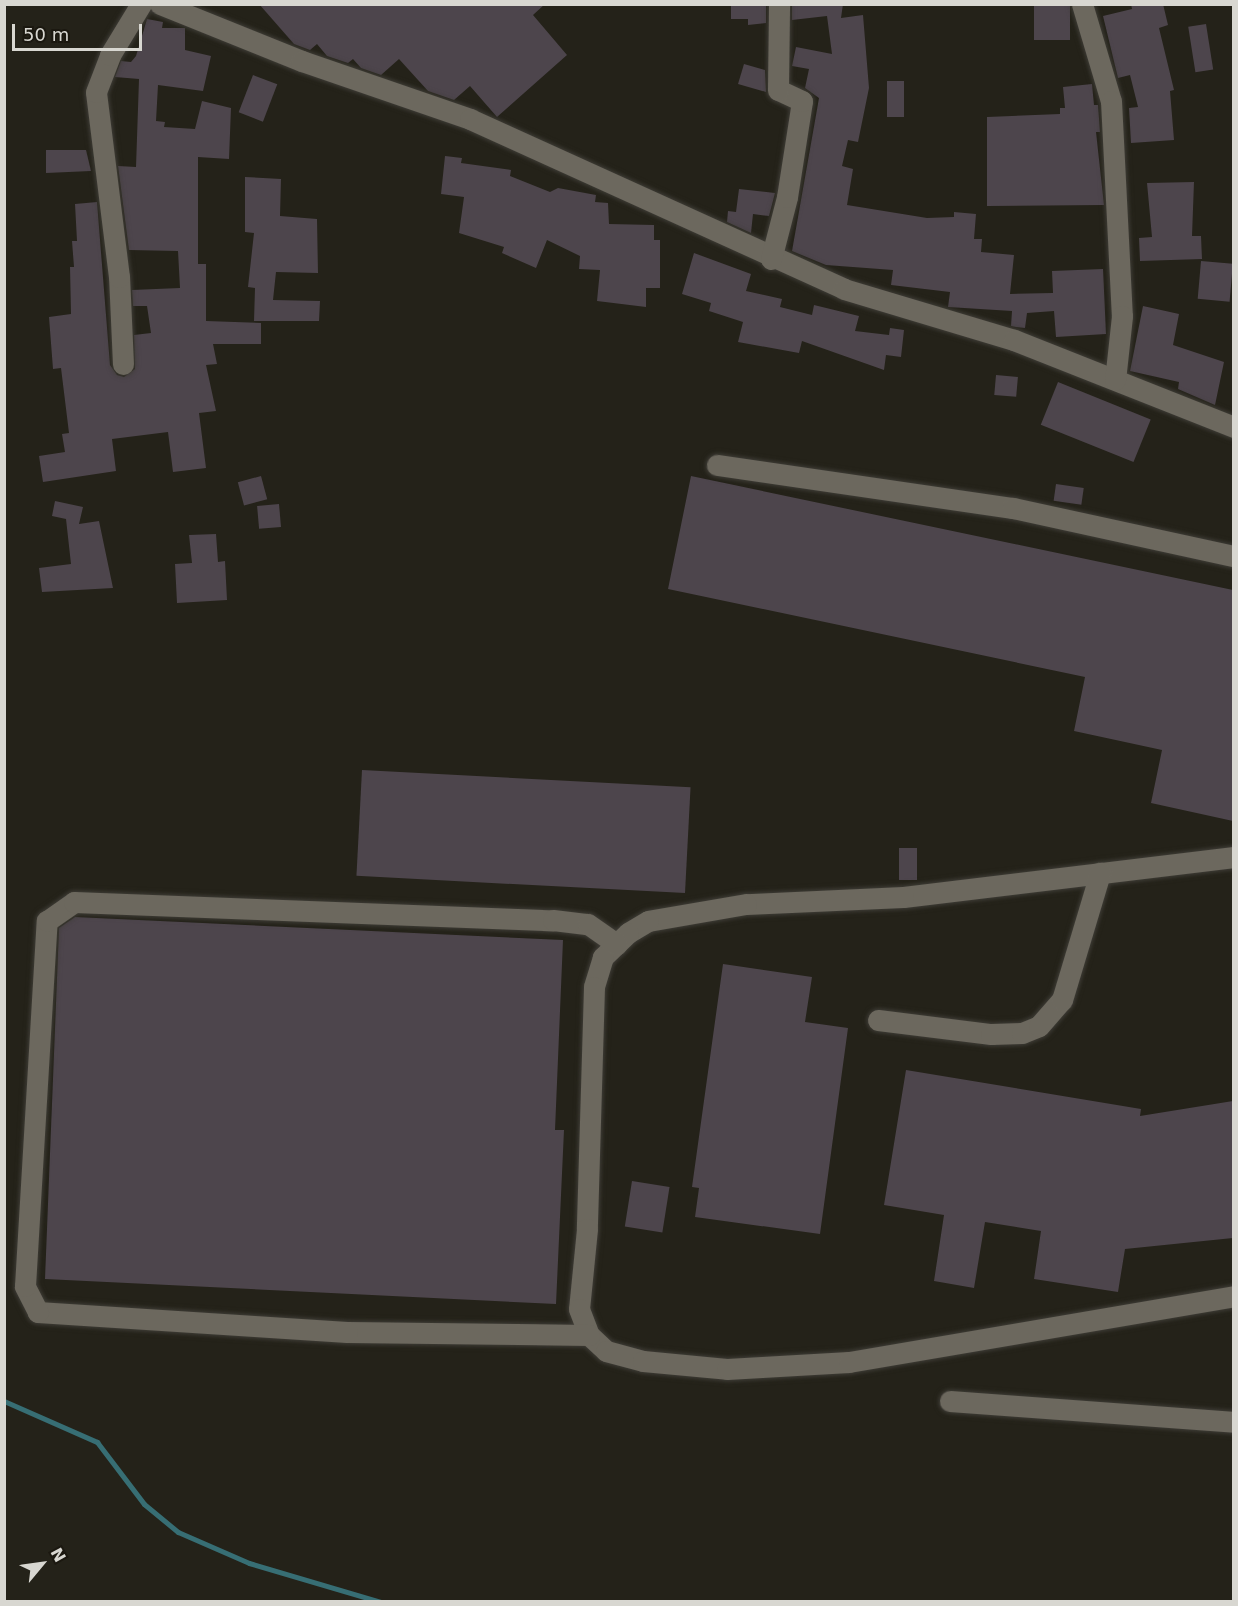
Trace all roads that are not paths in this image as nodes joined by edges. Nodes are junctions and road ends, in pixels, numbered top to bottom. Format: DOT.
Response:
graph roads {
  1 [pos="141,4"];
  2 [pos="160,4"];
  3 [pos="779,4"];
  4 [pos="1082,4"];
  5 [pos="771,259"];
  6 [pos="123,364"];
  7 [pos="1114,380"];
  8 [pos="1233,427"];
  9 [pos="717,465"];
  10 [pos="1233,556"];
  11 [pos="1233,856"];
  12 [pos="1100,873"];
  13 [pos="616,944"];
  14 [pos="878,1020"];
  15 [pos="1233,1296"];
  16 [pos="589,1335"];
  17 [pos="950,1401"];
  18 [pos="1233,1422"];
  1 -- 6 [label="street"];
  2 -- 5 [label="street"];
  3 -- 5 [label="street"];
  4 -- 7 [label="street"];
  5 -- 7 [label="street"];
  7 -- 8 [label="street"];
  9 -- 10 [label="street"];
  11 -- 12 [label="street"];
  12 -- 13 [label="street"];
  12 -- 14 [label="street"];
  13 -- 16 [label="street"];
  13 -- 16 [label="street"];
  15 -- 16 [label="street"];
  17 -- 18 [label="street"];
}
